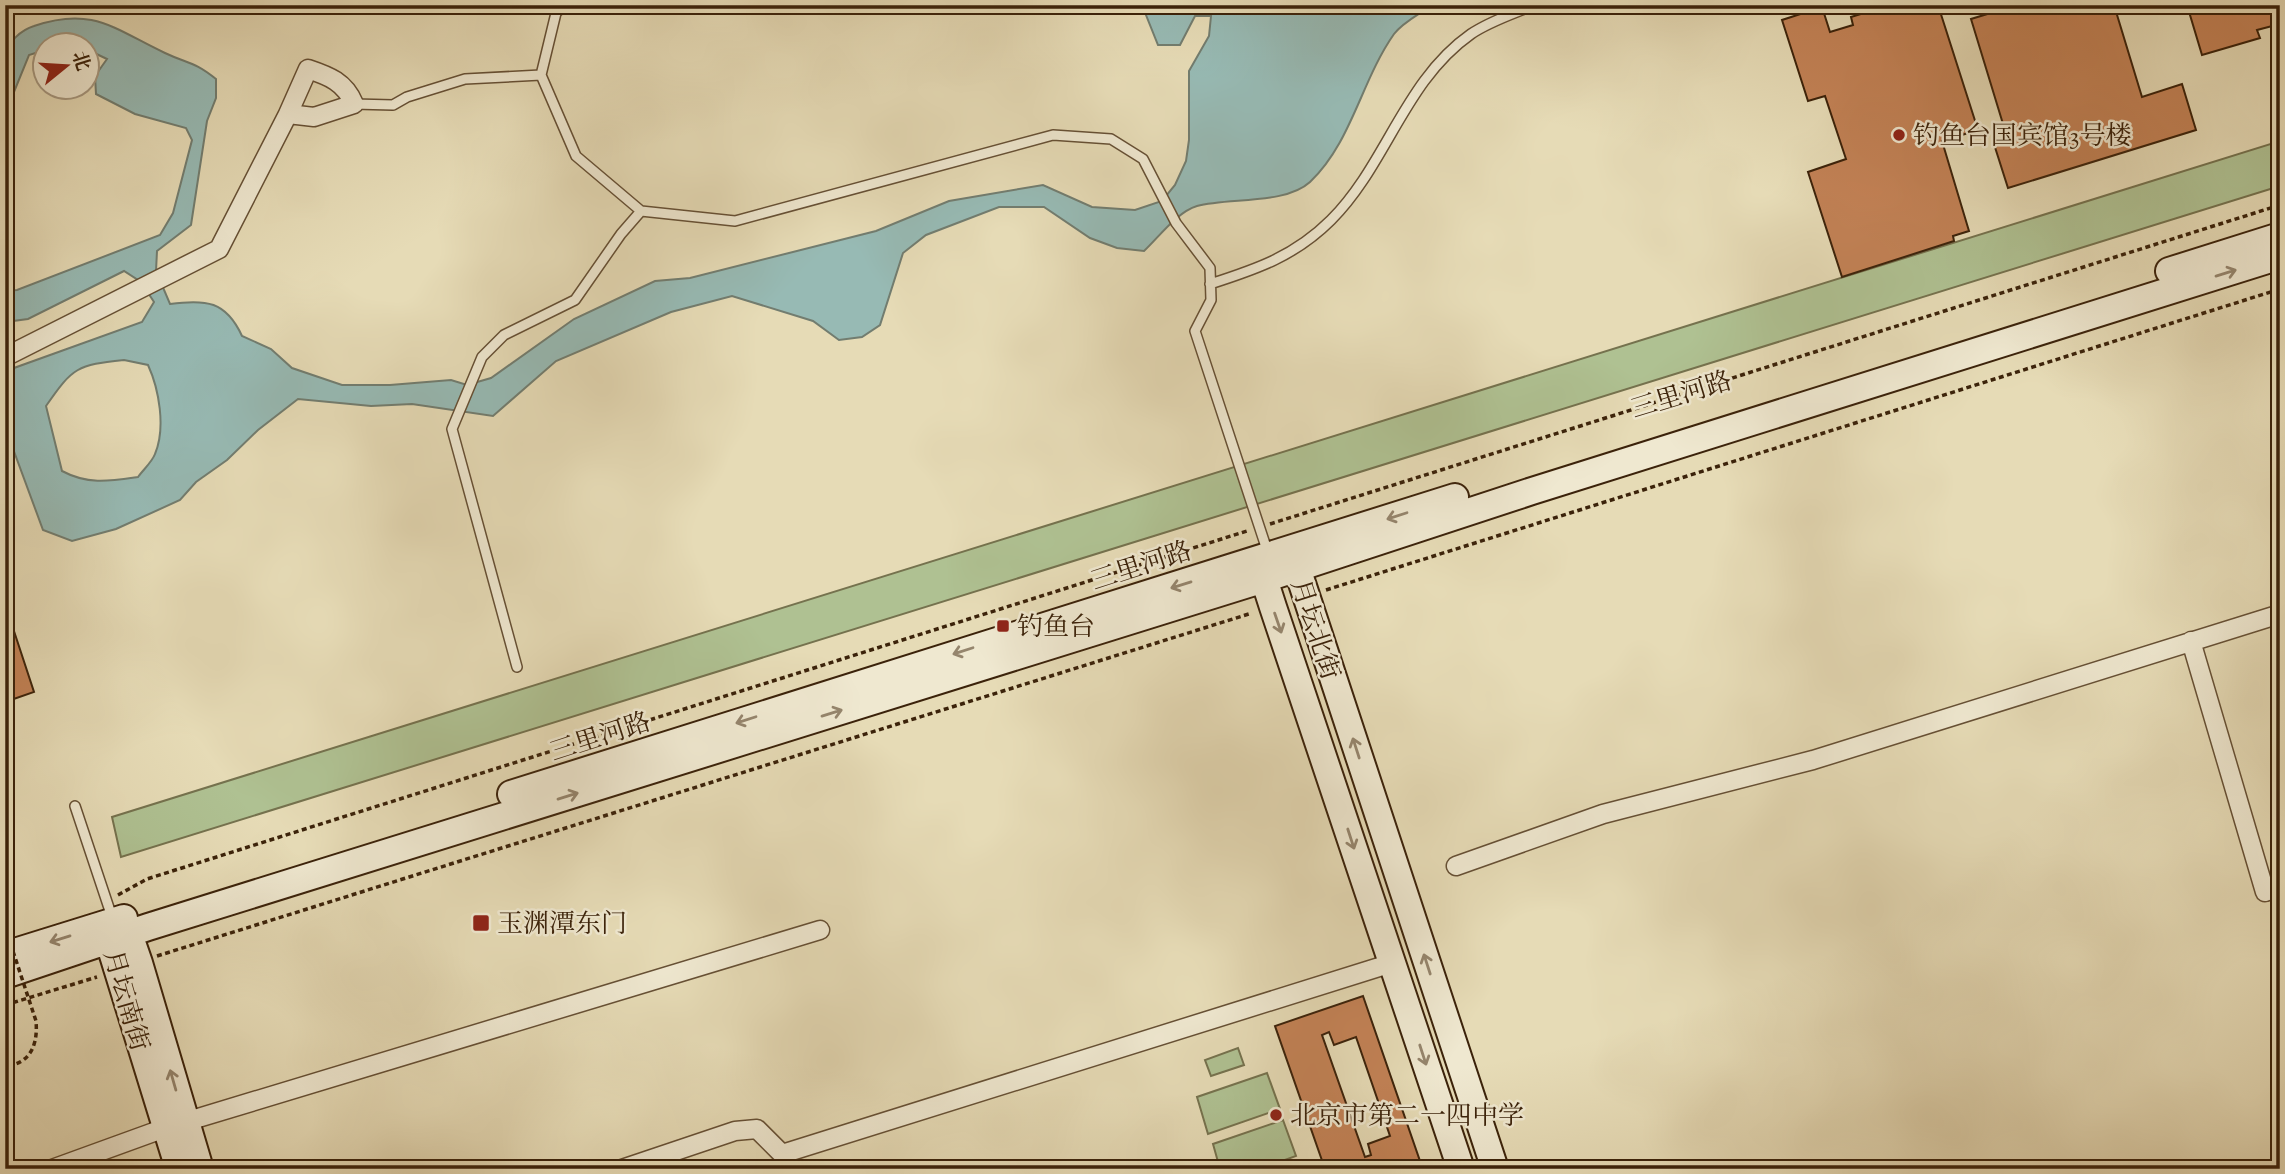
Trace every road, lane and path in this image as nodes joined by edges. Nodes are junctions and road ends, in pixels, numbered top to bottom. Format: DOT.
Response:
graph roads {
  1 [pos="564,5"];
  2 [pos="1534,5"];
  3 [pos="541,75"];
  4 [pos="354,104"];
  5 [pos="288,114"];
  6 [pos="2280,205"];
  7 [pos="641,211"];
  8 [pos="2280,236"];
  9 [pos="2280,256"];
  10 [pos="1210,285"];
  11 [pos="2280,289"];
  12 [pos="5,357"];
  13 [pos="1259,527"];
  14 [pos="1267,568"];
  15 [pos="1297,568"];
  16 [pos="1305,596"];
  17 [pos="1273,607"];
  18 [pos="2280,614"];
  19 [pos="2192,641"];
  20 [pos="517,667"];
  21 [pos="75,806"];
  22 [pos="1456,866"];
  23 [pos="2280,887"];
  24 [pos="114,925"];
  25 [pos="5,927"];
  26 [pos="18,929"];
  27 [pos="820,930"];
  28 [pos="5,933"];
  29 [pos="5,955"];
  30 [pos="1392,964"];
  31 [pos="128,967"];
  32 [pos="5,975"];
  33 [pos="5,1005"];
  34 [pos="5,1066"];
  35 [pos="176,1125"];
  36 [pos="52,1169"];
  37 [pos="178,1169"];
  38 [pos="200,1169"];
  39 [pos="622,1169"];
  40 [pos="1461,1169"];
  41 [pos="1495,1169"];
  1 -- 3 [label="lane"];
  2 -- 10 [label="lane"];
  3 -- 4 [label="lane"];
  3 -- 7 [label="lane"];
  4 -- 5 [label="street"];
  4 -- 5 [label="street"];
  5 -- 12 [label="street"];
  6 -- 13 [label="path, 三里河路"];
  7 -- 10 [label="lane"];
  7 -- 20 [label="lane"];
  8 -- 14 [label="main road, 三里河路, one-way"];
  15 -- 9 [label="main road, 三里河路, one-way"];
  10 -- 13 [label="lane"];
  11 -- 16 [label="path"];
  13 -- 14 [label="lane"];
  13 -- 24 [label="path, 三里河路"];
  14 -- 15 [label="main road, 三里河路"];
  14 -- 17 [label="main road, 月坛北街"];
  14 -- 24 [label="main road, 三里河路"];
  15 -- 16 [label="main road, 月坛北街"];
  41 -- 16 [label="main road, 月坛北街, one-way"];
  17 -- 30 [label="main road, 月坛北街, one-way"];
  17 -- 31 [label="path"];
  18 -- 19 [label="street"];
  19 -- 22 [label="street"];
  19 -- 23 [label="street"];
  21 -- 24 [label="lane"];
  24 -- 29 [label="main road, 三里河路, one-way"];
  24 -- 31 [label="main road, 月坛南街"];
  24 -- 32 [label="main road, 三里河路"];
  25 -- 34 [label="path, bridge"];
  26 -- 28 [label="path"];
  27 -- 35 [label="street"];
  30 -- 39 [label="street"];
  30 -- 40 [label="main road, 月坛北街, one-way"];
  31 -- 33 [label="path"];
  31 -- 35 [label="main road, 月坛南街"];
  35 -- 36 [label="street"];
  35 -- 37 [label="main road, 月坛南街"];
  35 -- 38 [label="main road, 月坛南街"];
}
